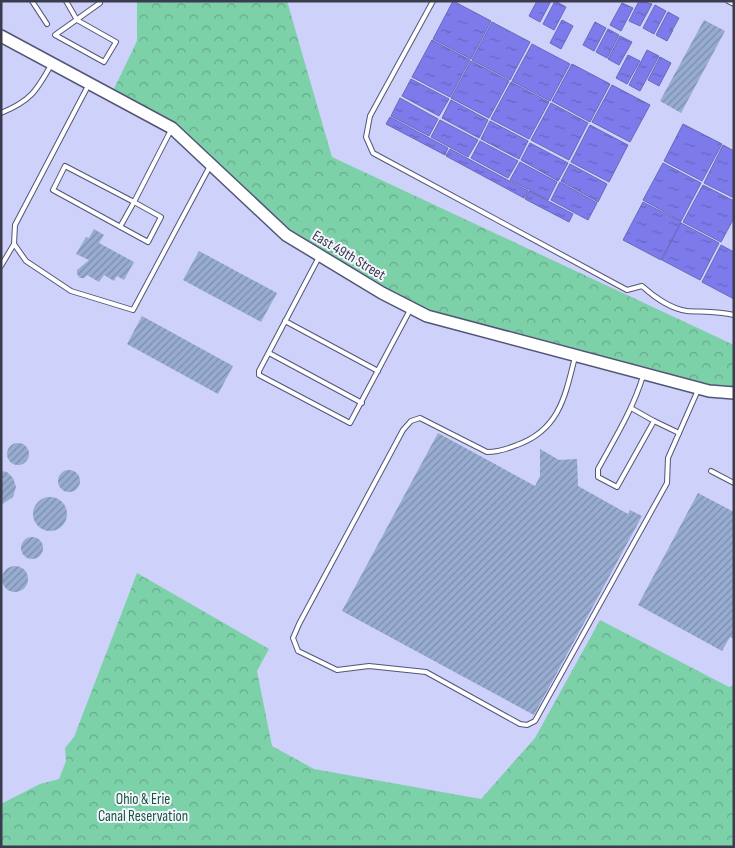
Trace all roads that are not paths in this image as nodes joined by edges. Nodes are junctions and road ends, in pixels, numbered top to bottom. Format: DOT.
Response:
graph roads {
  1 [pos="32,1"];
  2 [pos="66,1"];
  3 [pos="99,1"];
  4 [pos="433,1"];
  5 [pos="728,1"];
  6 [pos="734,4"];
  7 [pos="77,20"];
  8 [pos="46,24"];
  9 [pos="1,36"];
  10 [pos="52,63"];
  11 [pos="89,83"];
  12 [pos="1,113"];
  13 [pos="172,128"];
  14 [pos="211,164"];
  15 [pos="134,202"];
  16 [pos="120,227"];
  17 [pos="14,244"];
  18 [pos="320,256"];
  19 [pos="1,266"];
  20 [pos="412,308"];
  21 [pos="734,315"];
  22 [pos="285,321"];
  23 [pos="269,353"];
  24 [pos="576,356"];
  25 [pos="378,371"];
  26 [pos="644,374"];
  27 [pos="698,388"];
  28 [pos="734,393"];
  29 [pos="362,403"];
  30 [pos="631,408"];
  31 [pos="654,421"];
  32 [pos="678,433"];
  33 [pos="711,471"];
  34 [pos="734,483"];
  1 -- 8 [label="lane"];
  2 -- 7 [label="lane"];
  3 -- 7 [label="lane"];
  4 -- 21 [label="lane"];
  5 -- 6 [label="lane"];
  7 -- 7 [label="lane"];
  9 -- 10 [label="street, East 49th Street"];
  10 -- 11 [label="street, East 49th Street"];
  10 -- 12 [label="lane"];
  11 -- 13 [label="street, East 49th Street"];
  11 -- 17 [label="lane"];
  13 -- 14 [label="street, East 49th Street"];
  13 -- 15 [label="lane"];
  14 -- 17 [label="lane"];
  14 -- 18 [label="street, East 49th Street"];
  15 -- 16 [label="lane"];
  15 -- 16 [label="lane"];
  15 -- 16 [label="lane"];
  17 -- 19 [label="lane"];
  18 -- 20 [label="street, East 49th Street"];
  18 -- 22 [label="lane"];
  20 -- 24 [label="street, East 49th Street"];
  20 -- 25 [label="lane"];
  22 -- 23 [label="lane"];
  22 -- 25 [label="lane"];
  23 -- 29 [label="lane"];
  23 -- 29 [label="lane"];
  24 -- 26 [label="street, East 49th Street"];
  24 -- 32 [label="lane"];
  25 -- 29 [label="lane"];
  26 -- 27 [label="street, East 49th Street"];
  26 -- 30 [label="lane"];
  27 -- 28 [label="street, East 49th Street"];
  27 -- 32 [label="lane"];
  30 -- 31 [label="lane"];
  30 -- 31 [label="lane"];
  31 -- 32 [label="lane"];
  33 -- 34 [label="lane"];
}
